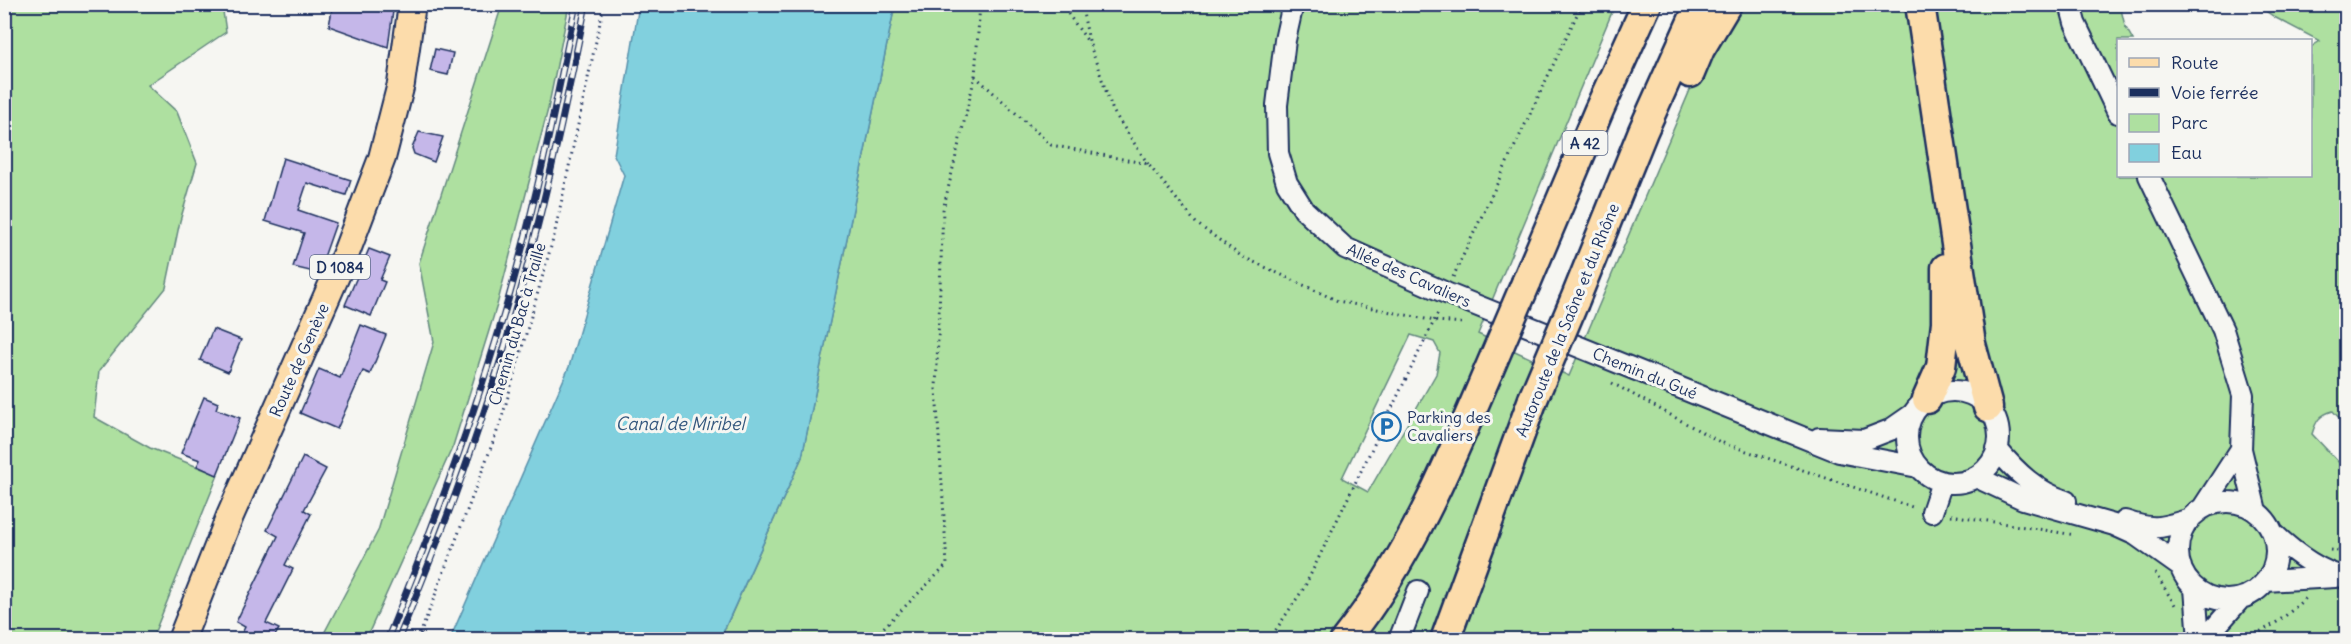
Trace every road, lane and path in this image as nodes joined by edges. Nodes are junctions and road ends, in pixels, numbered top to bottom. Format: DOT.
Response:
graph roads {
  1 [pos="412,4"];
  2 [pos="604,4"];
  3 [pos="980,4"];
  4 [pos="1061,4"];
  5 [pos="1081,4"];
  6 [pos="1293,4"];
  7 [pos="1582,4"];
  8 [pos="1647,4"];
  9 [pos="1700,4"];
  10 [pos="1726,4"];
  11 [pos="1898,4"];
  12 [pos="1920,4"];
  13 [pos="2070,4"];
  14 [pos="1090,45"];
  15 [pos="975,76"];
  16 [pos="2117,110"];
  17 [pos="1643,131"];
  18 [pos="1148,164"];
  19 [pos="2149,177"];
  20 [pos="1446,293"];
  21 [pos="1489,310"];
  22 [pos="1436,321"];
  23 [pos="1467,323"];
  24 [pos="1606,379"];
  25 [pos="1920,407"];
  26 [pos="1988,407"];
  27 [pos="1801,437"];
  28 [pos="1997,449"];
  29 [pos="2241,449"];
  30 [pos="1918,467"];
  31 [pos="1976,477"];
  32 [pos="1942,482"];
  33 [pos="1431,497"];
  34 [pos="1932,512"];
  35 [pos="2256,512"];
  36 [pos="2196,514"];
  37 [pos="2273,533"];
  38 [pos="2076,536"];
  39 [pos="2346,552"];
  40 [pos="2181,567"];
  41 [pos="2151,568"];
  42 [pos="2316,572"];
  43 [pos="2343,577"];
  44 [pos="2266,581"];
  45 [pos="2194,588"];
  46 [pos="1418,591"];
  47 [pos="2241,598"];
  48 [pos="2202,637"];
  49 [pos="181,639"];
  50 [pos="418,639"];
  51 [pos="871,639"];
  52 [pos="1269,639"];
  53 [pos="1327,639"];
  54 [pos="1345,639"];
  55 [pos="1399,639"];
  56 [pos="1445,639"];
  1 -- 49 [label="main road, Route de Genève / D 1084"];
  2 -- 50 [label="path, Chemin du Bac à Traille"];
  3 -- 15 [label="path"];
  4 -- 14 [label="path"];
  5 -- 14 [label="path"];
  6 -- 20 [label="street, Allée des Cavaliers"];
  7 -- 20 [label="path"];
  8 -- 33 [label="highway, A 42, bridge"];
  9 -- 17 [label="highway, Autoroute de la Saône et du Rhône / A 42"];
  10 -- 17 [label="highway"];
  11 -- 25 [label="highway"];
  12 -- 26 [label="highway"];
  13 -- 16 [label="street"];
  14 -- 18 [label="path"];
  15 -- 18 [label="path"];
  15 -- 51 [label="path"];
  17 -- 56 [label="highway, Autoroute de la Saône et du Rhône / A 42, bridge"];
  18 -- 22 [label="path"];
  19 -- 29 [label="street"];
  20 -- 21 [label="street, Allée des Cavaliers"];
  21 -- 27 [label="street, Chemin du Gué"];
  22 -- 23 [label="path"];
  22 -- 52 [label="path"];
  24 -- 34 [label="path"];
  25 -- 26 [label="street"];
  25 -- 27 [label="street, Chemin du Gué"];
  25 -- 30 [label="street"];
  26 -- 28 [label="street"];
  27 -- 30 [label="street, Chemin du Gué"];
  28 -- 31 [label="street"];
  28 -- 36 [label="street"];
  29 -- 35 [label="street"];
  29 -- 36 [label="street"];
  30 -- 32 [label="street"];
  31 -- 32 [label="street"];
  31 -- 40 [label="street"];
  32 -- 34 [label="street"];
  33 -- 53 [label="highway"];
  33 -- 54 [label="highway, A 42"];
  34 -- 38 [label="path"];
  35 -- 36 [label="street"];
  35 -- 37 [label="street"];
  36 -- 40 [label="street"];
  37 -- 42 [label="street"];
  37 -- 44 [label="street"];
  39 -- 42 [label="path"];
  40 -- 45 [label="street"];
  41 -- 48 [label="path"];
  42 -- 43 [label="street"];
  42 -- 44 [label="street"];
  42 -- 48 [label="path"];
  44 -- 47 [label="street"];
  45 -- 47 [label="street"];
  45 -- 48 [label="street"];
  46 -- 55 [label="street"];
  47 -- 48 [label="street"];
}
